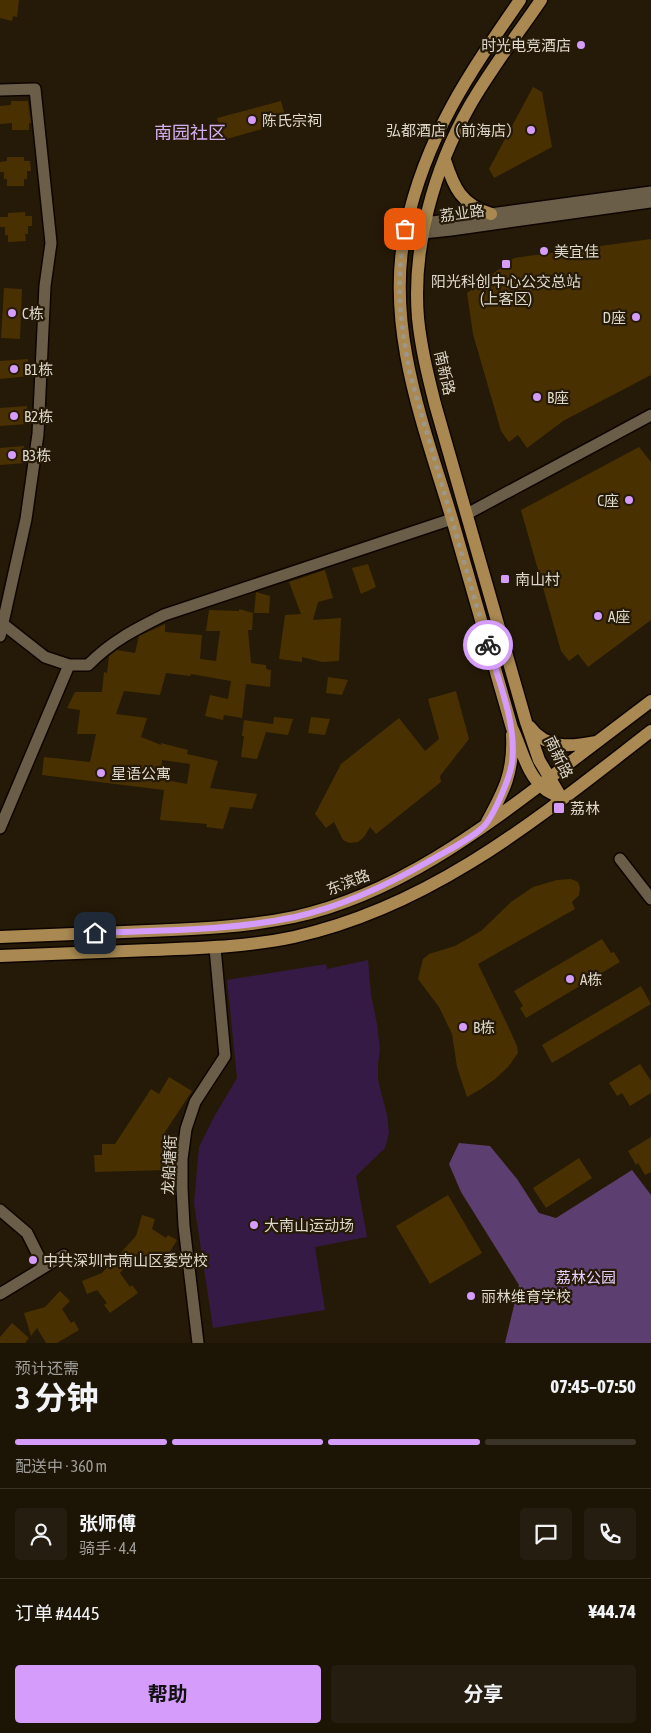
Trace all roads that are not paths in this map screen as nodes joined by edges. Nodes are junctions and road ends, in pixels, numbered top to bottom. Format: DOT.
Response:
graph roads {
  1 [pos="520,0"];
  2 [pos="541,0"];
  3 [pos="468,75"];
  4 [pos="484,83"];
  5 [pos="0,90"];
  6 [pos="445,160"];
  7 [pos="651,192"];
  8 [pos="651,202"];
  9 [pos="491,214"];
  10 [pos="424,228"];
  11 [pos="405,229"];
  12 [pos="651,415"];
  13 [pos="466,514"];
  14 [pos="452,519"];
  15 [pos="3,624"];
  16 [pos="0,636"];
  17 [pos="69,665"];
  18 [pos="651,701"];
  19 [pos="526,722"];
  20 [pos="512,728"];
  21 [pos="651,731"];
  22 [pos="600,740"];
  23 [pos="545,782"];
  24 [pos="563,799"];
  25 [pos="0,828"];
  26 [pos="484,828"];
  27 [pos="620,859"];
  28 [pos="651,899"];
  29 [pos="0,937"];
  30 [pos="214,948"];
  31 [pos="0,956"];
  32 [pos="0,1210"];
  33 [pos="64,1255"];
  34 [pos="44,1267"];
  35 [pos="0,1294"];
  36 [pos="197,1339"];
  1 -- 3 [label="main road, 南新路"];
  2 -- 4 [label="main road, 南新路"];
  3 -- 4 [label="main road"];
  3 -- 11 [label="main road, 南新路"];
  4 -- 6 [label="main road, 南新路"];
  5 -- 15 [label="street"];
  6 -- 9 [label="main road"];
  6 -- 10 [label="main road, 南新路"];
  7 -- 9 [label="street, 荔业路"];
  8 -- 10 [label="street, 荔业路"];
  9 -- 10 [label="street, 荔业路"];
  10 -- 11 [label="street, 荔业路"];
  10 -- 13 [label="main road, 南新路"];
  11 -- 14 [label="main road, 南新路"];
  12 -- 13 [label="street"];
  13 -- 19 [label="main road, 南新路"];
  14 -- 17 [label="street"];
  14 -- 20 [label="main road, 南新路"];
  15 -- 16 [label="street"];
  15 -- 17 [label="street"];
  17 -- 25 [label="street"];
  18 -- 22 [label="main road, 东滨路"];
  19 -- 22 [label="main road"];
  19 -- 23 [label="main road, 南新路"];
  20 -- 23 [label="main road, 南新路"];
  20 -- 26 [label="main road"];
  21 -- 24 [label="main road"];
  22 -- 23 [label="main road, 东滨路"];
  23 -- 24 [label="main road, 南新路"];
  23 -- 26 [label="main road, 东滨路"];
  24 -- 30 [label="main road"];
  26 -- 29 [label="main road, 东滨路"];
  27 -- 28 [label="street"];
  30 -- 31 [label="main road"];
  30 -- 36 [label="street, 龙船塘街"];
  32 -- 34 [label="street"];
  33 -- 34 [label="street"];
  34 -- 35 [label="street"];
}
